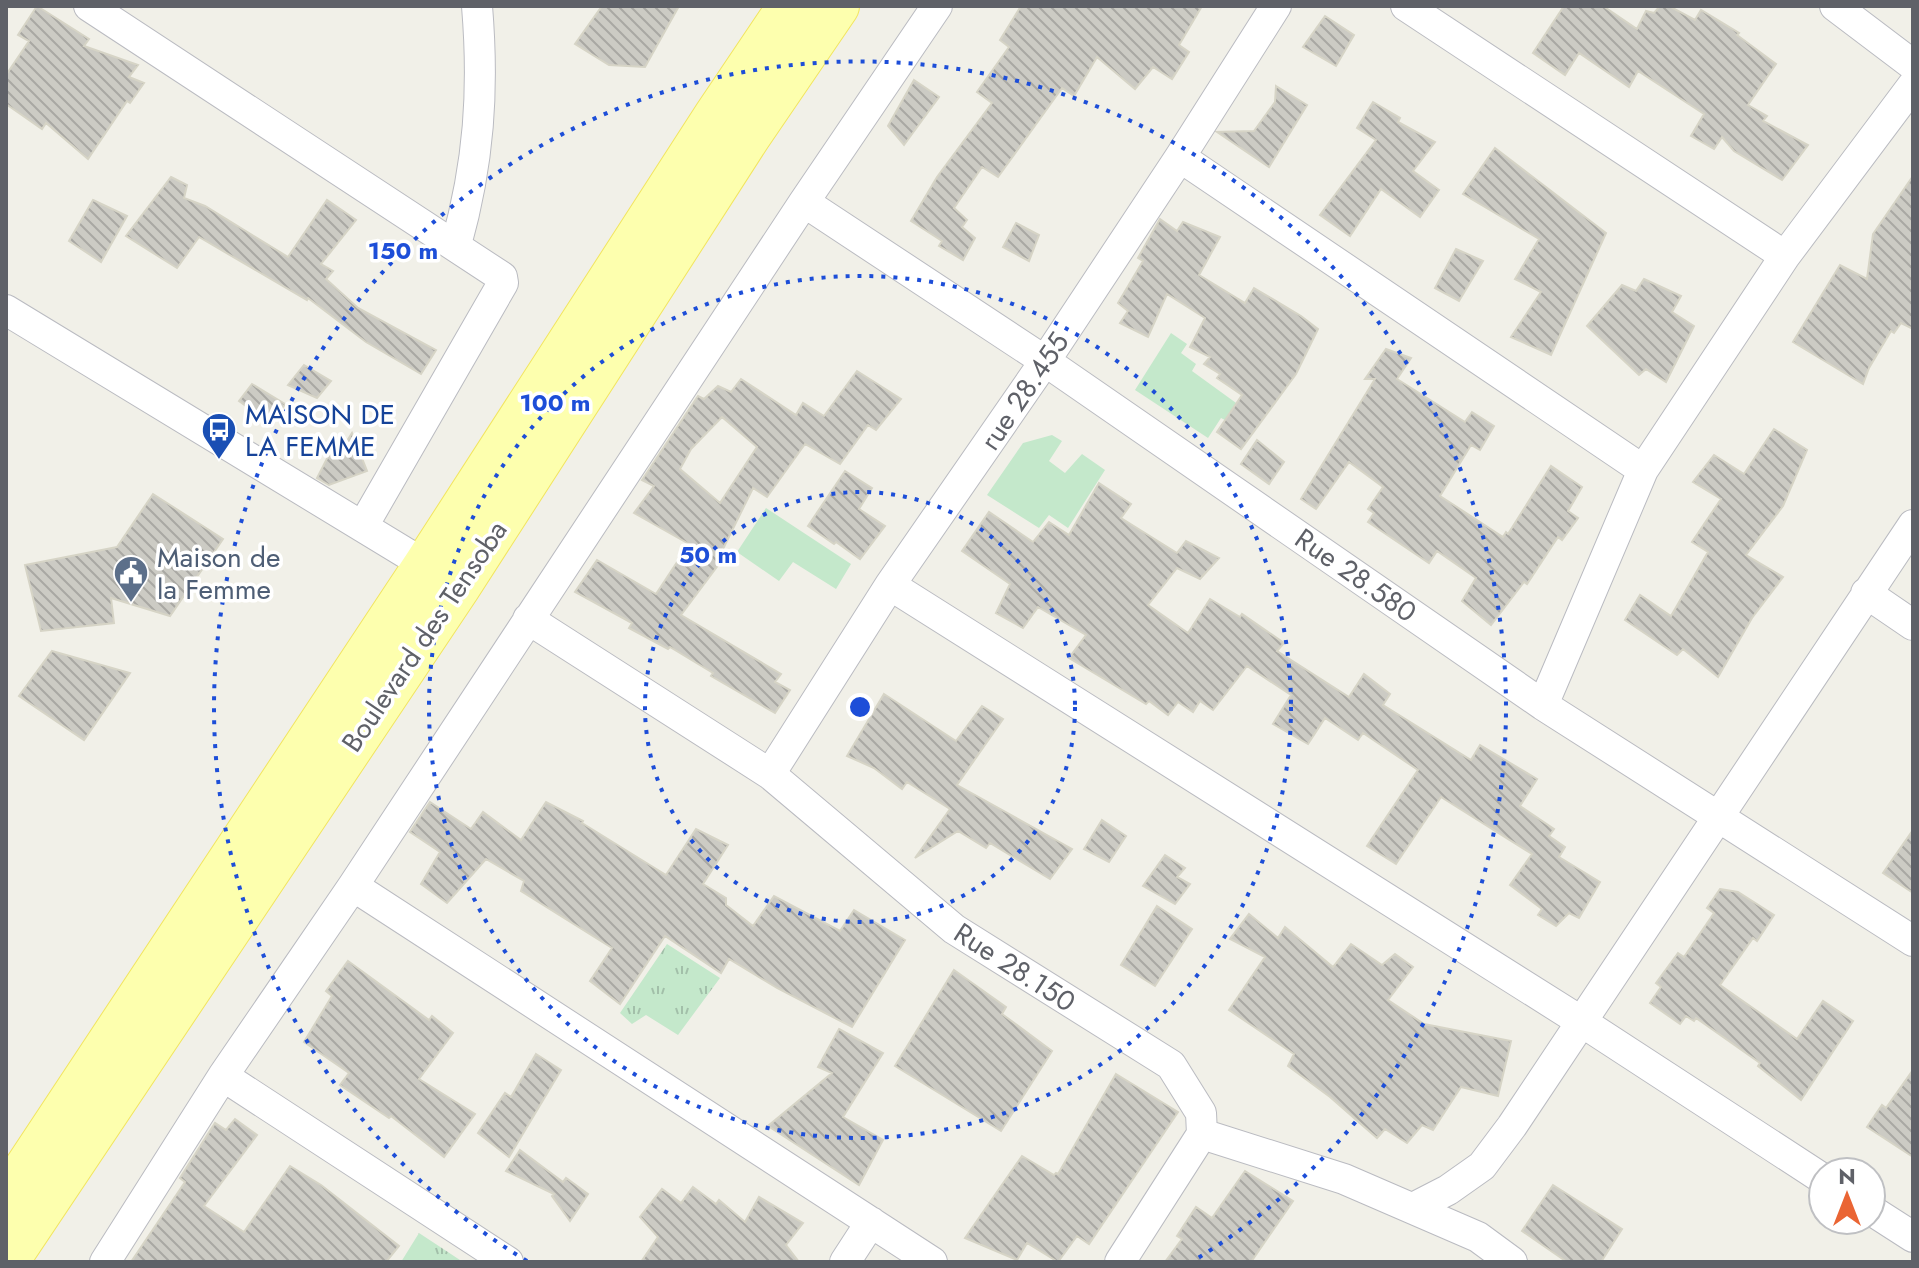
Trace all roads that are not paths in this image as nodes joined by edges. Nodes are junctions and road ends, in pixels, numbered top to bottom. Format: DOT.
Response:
graph roads {
  1 [pos="89,6"];
  2 [pos="477,6"];
  3 [pos="790,6"];
  4 [pos="837,6"];
  5 [pos="937,6"];
  6 [pos="1276,6"];
  7 [pos="1406,6"];
  8 [pos="1835,6"];
  9 [pos="1913,65"];
  10 [pos="1913,85"];
  11 [pos="1180,157"];
  12 [pos="804,202"];
  13 [pos="456,245"];
  14 [pos="1785,256"];
  15 [pos="6,310"];
  16 [pos="1045,361"];
  17 [pos="1643,470"];
  18 [pos="1913,525"];
  19 [pos="363,526"];
  20 [pos="442,576"];
  21 [pos="890,585"];
  22 [pos="1866,593"];
  23 [pos="528,619"];
  24 [pos="1913,625"];
  25 [pos="1543,705"];
  26 [pos="770,774"];
  27 [pos="1719,816"];
  28 [pos="353,886"];
  29 [pos="1913,941"];
  30 [pos="1582,1022"];
  31 [pos="223,1076"];
  32 [pos="1202,1134"];
  33 [pos="1807,1169"];
  34 [pos="6,1199"];
  35 [pos="1413,1208"];
  36 [pos="1887,1220"];
  37 [pos="871,1222"];
  38 [pos="1913,1237"];
  39 [pos="14,1260"];
  40 [pos="105,1262"];
  41 [pos="508,1262"];
  42 [pos="845,1262"];
  43 [pos="932,1262"];
  44 [pos="1120,1262"];
  45 [pos="1512,1262"];
  1 -- 13 [label="street"];
  2 -- 13 [label="street"];
  3 -- 20 [label="main road, Boulevard des Tensoba"];
  4 -- 20 [label="main road, Boulevard des Tensoba"];
  5 -- 12 [label="street"];
  6 -- 11 [label="street, rue 28.455"];
  7 -- 14 [label="street"];
  8 -- 9 [label="street"];
  10 -- 14 [label="street"];
  11 -- 16 [label="street, rue 28.455"];
  11 -- 17 [label="street"];
  12 -- 16 [label="street, Rue 28.580"];
  12 -- 23 [label="street"];
  13 -- 19 [label="street"];
  14 -- 17 [label="street"];
  15 -- 19 [label="street"];
  16 -- 21 [label="street, rue 28.455"];
  16 -- 25 [label="street, Rue 28.580"];
  17 -- 25 [label="street"];
  18 -- 22 [label="street"];
  19 -- 20 [label="street"];
  20 -- 34 [label="main road, Boulevard des Tensoba"];
  20 -- 39 [label="main road, Boulevard des Tensoba"];
  21 -- 26 [label="street, rue 28.455"];
  21 -- 30 [label="street"];
  22 -- 24 [label="street"];
  22 -- 27 [label="street"];
  23 -- 26 [label="street, Rue 28.150"];
  23 -- 28 [label="street"];
  25 -- 27 [label="street, Rue 28.580"];
  26 -- 32 [label="street, Rue 28.150"];
  27 -- 29 [label="street, Rue 28.580"];
  27 -- 30 [label="street"];
  28 -- 31 [label="street"];
  28 -- 37 [label="street"];
  30 -- 33 [label="street"];
  30 -- 35 [label="street"];
  31 -- 40 [label="street"];
  31 -- 41 [label="street"];
  32 -- 35 [label="street"];
  32 -- 44 [label="street"];
  35 -- 45 [label="street"];
  36 -- 38 [label="street"];
  37 -- 42 [label="street"];
  37 -- 43 [label="street"];
}
